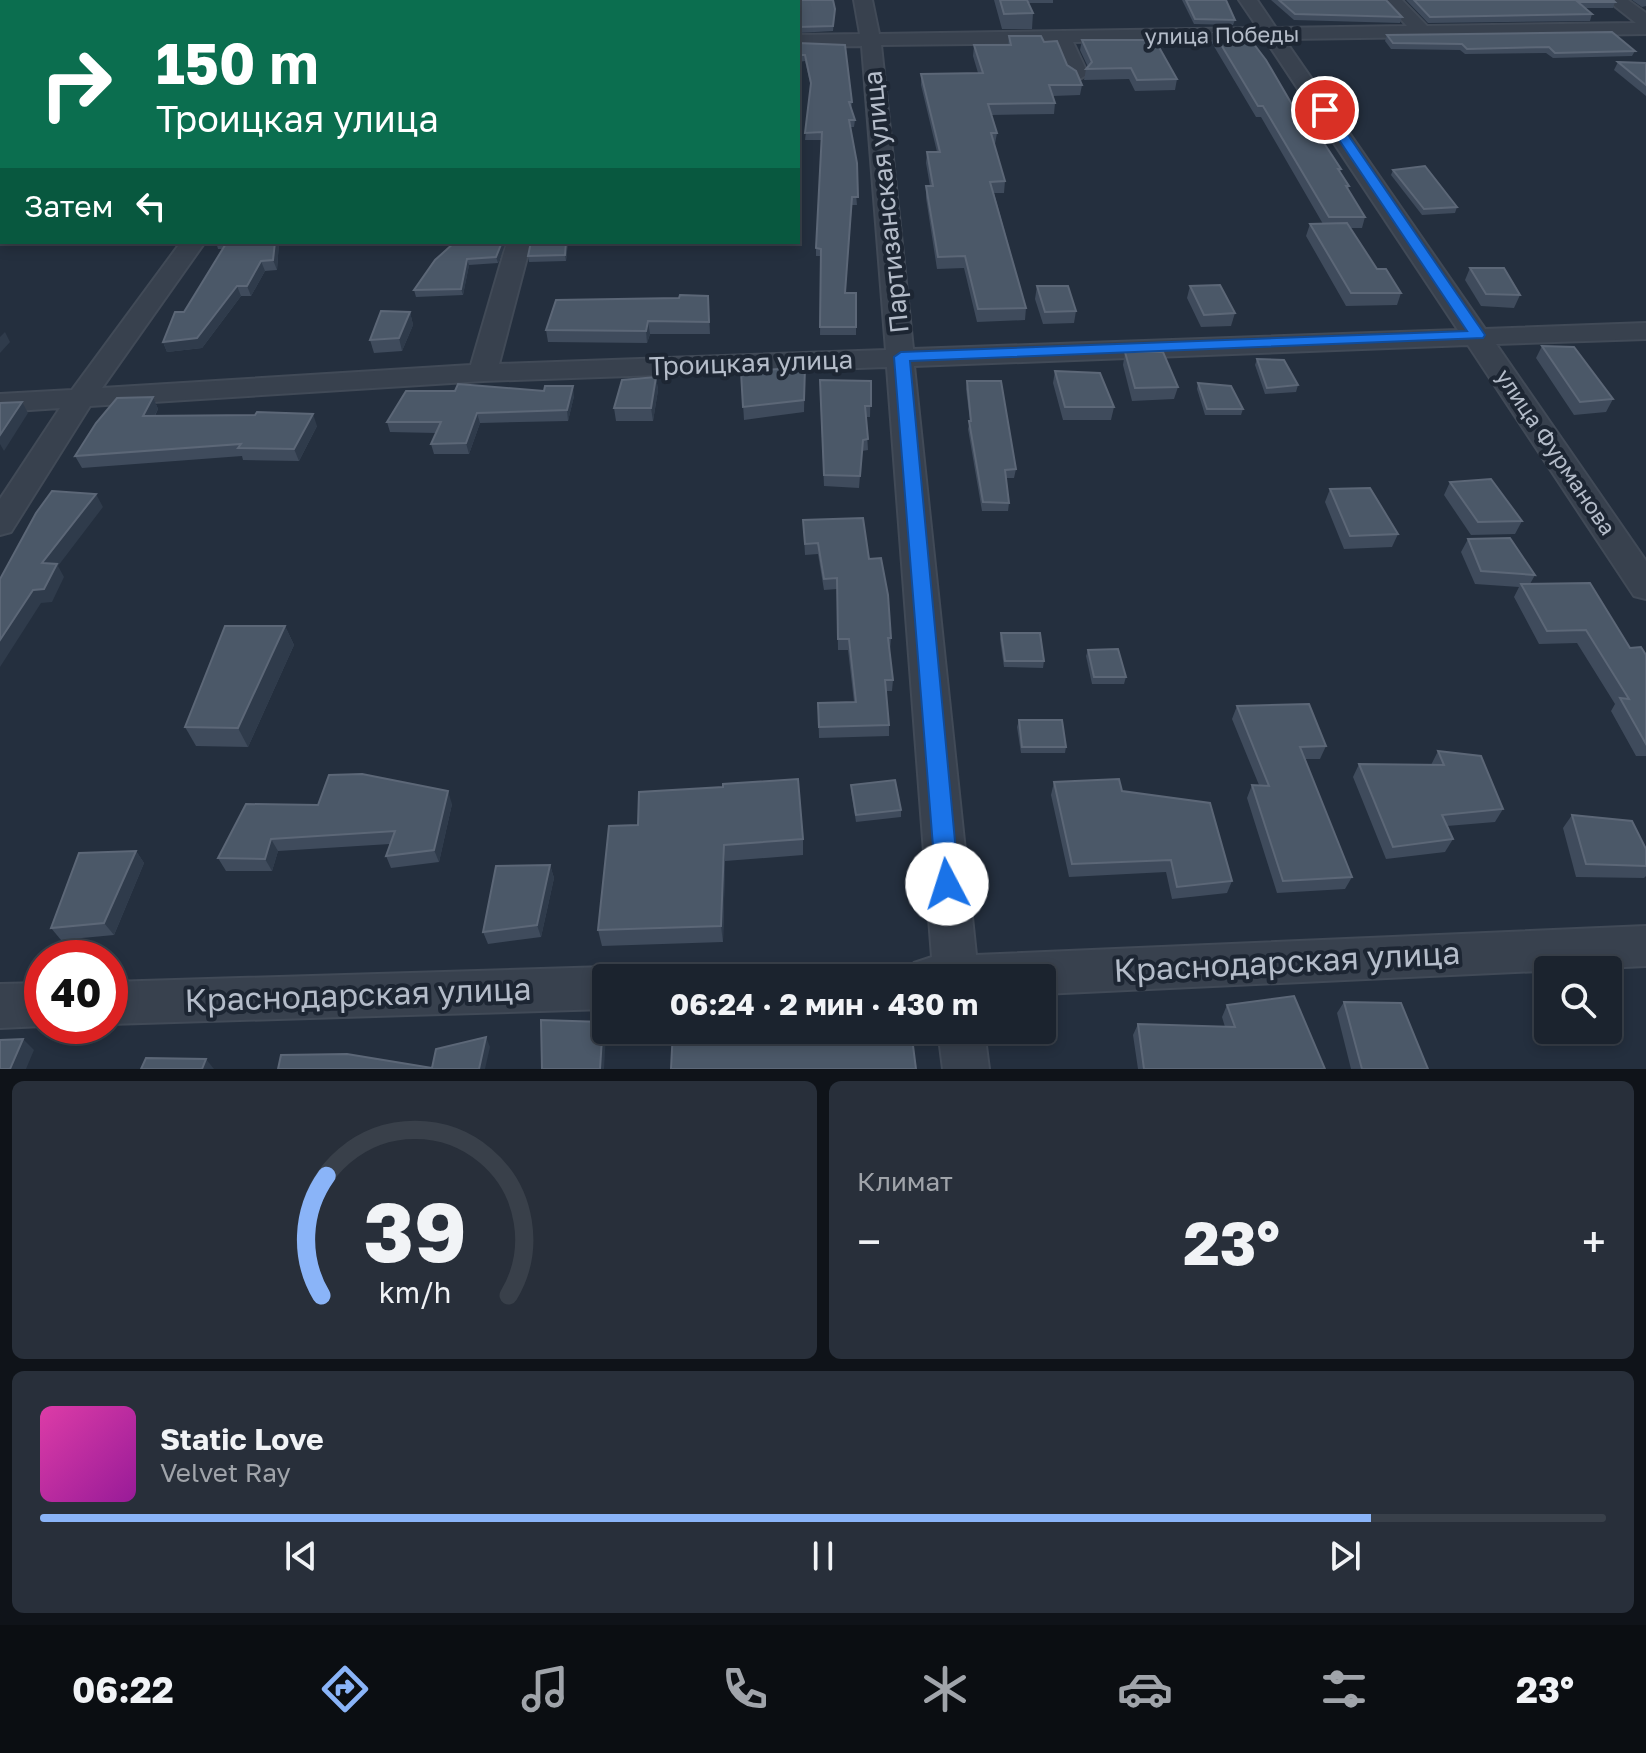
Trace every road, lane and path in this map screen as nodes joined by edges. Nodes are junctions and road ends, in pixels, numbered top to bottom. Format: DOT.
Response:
graph roads {
  1 [pos="863,0"];
  2 [pos="1248,0"];
  3 [pos="1392,0"];
  4 [pos="1616,0"];
  5 [pos="1646,21"];
  6 [pos="1646,28"];
  7 [pos="1423,32"];
  8 [pos="1274,35"];
  9 [pos="1062,38"];
  10 [pos="800,41"];
  11 [pos="871,41"];
  12 [pos="1078,74"];
  13 [pos="192,244"];
  14 [pos="518,244"];
  15 [pos="1646,331"];
  16 [pos="1477,335"];
  17 [pos="901,357"];
  18 [pos="483,373"];
  19 [pos="80,399"];
  20 [pos="0,403"];
  21 [pos="0,524"];
  22 [pos="1646,587"];
  23 [pos="1646,946"];
  24 [pos="955,964"];
  25 [pos="1056,973"];
  26 [pos="592,988"];
  27 [pos="128,1002"];
  28 [pos="24,1005"];
  29 [pos="0,1006"];
  30 [pos="963,1044"];
  31 [pos="966,1069"];
  1 -- 11 [label="street, Партизанская улица"];
  2 -- 8 [label="street, улица Фурманова"];
  3 -- 7 [label="street"];
  4 -- 5 [label="street"];
  6 -- 7 [label="street, улица Победы"];
  7 -- 8 [label="street, улица Победы"];
  8 -- 9 [label="street, улица Победы"];
  8 -- 16 [label="street, улица Фурманова"];
  9 -- 11 [label="street, улица Победы"];
  9 -- 12 [label="street"];
  10 -- 11 [label="street, улица Победы"];
  11 -- 17 [label="street, Партизанская улица"];
  13 -- 19 [label="street"];
  14 -- 18 [label="street"];
  15 -- 16 [label="street, Троицкая улица"];
  16 -- 17 [label="street, Троицкая улица"];
  16 -- 22 [label="street, улица Фурманова"];
  17 -- 18 [label="street, Троицкая улица"];
  17 -- 24 [label="street, Партизанская улица"];
  18 -- 19 [label="street, Троицкая улица"];
  19 -- 20 [label="street, Троицкая улица"];
  19 -- 21 [label="street"];
  23 -- 25 [label="street, Краснодарская улица"];
  26 -- 27 [label="street, Краснодарская улица"];
  28 -- 29 [label="street"];
  30 -- 31 [label="street"];
}
